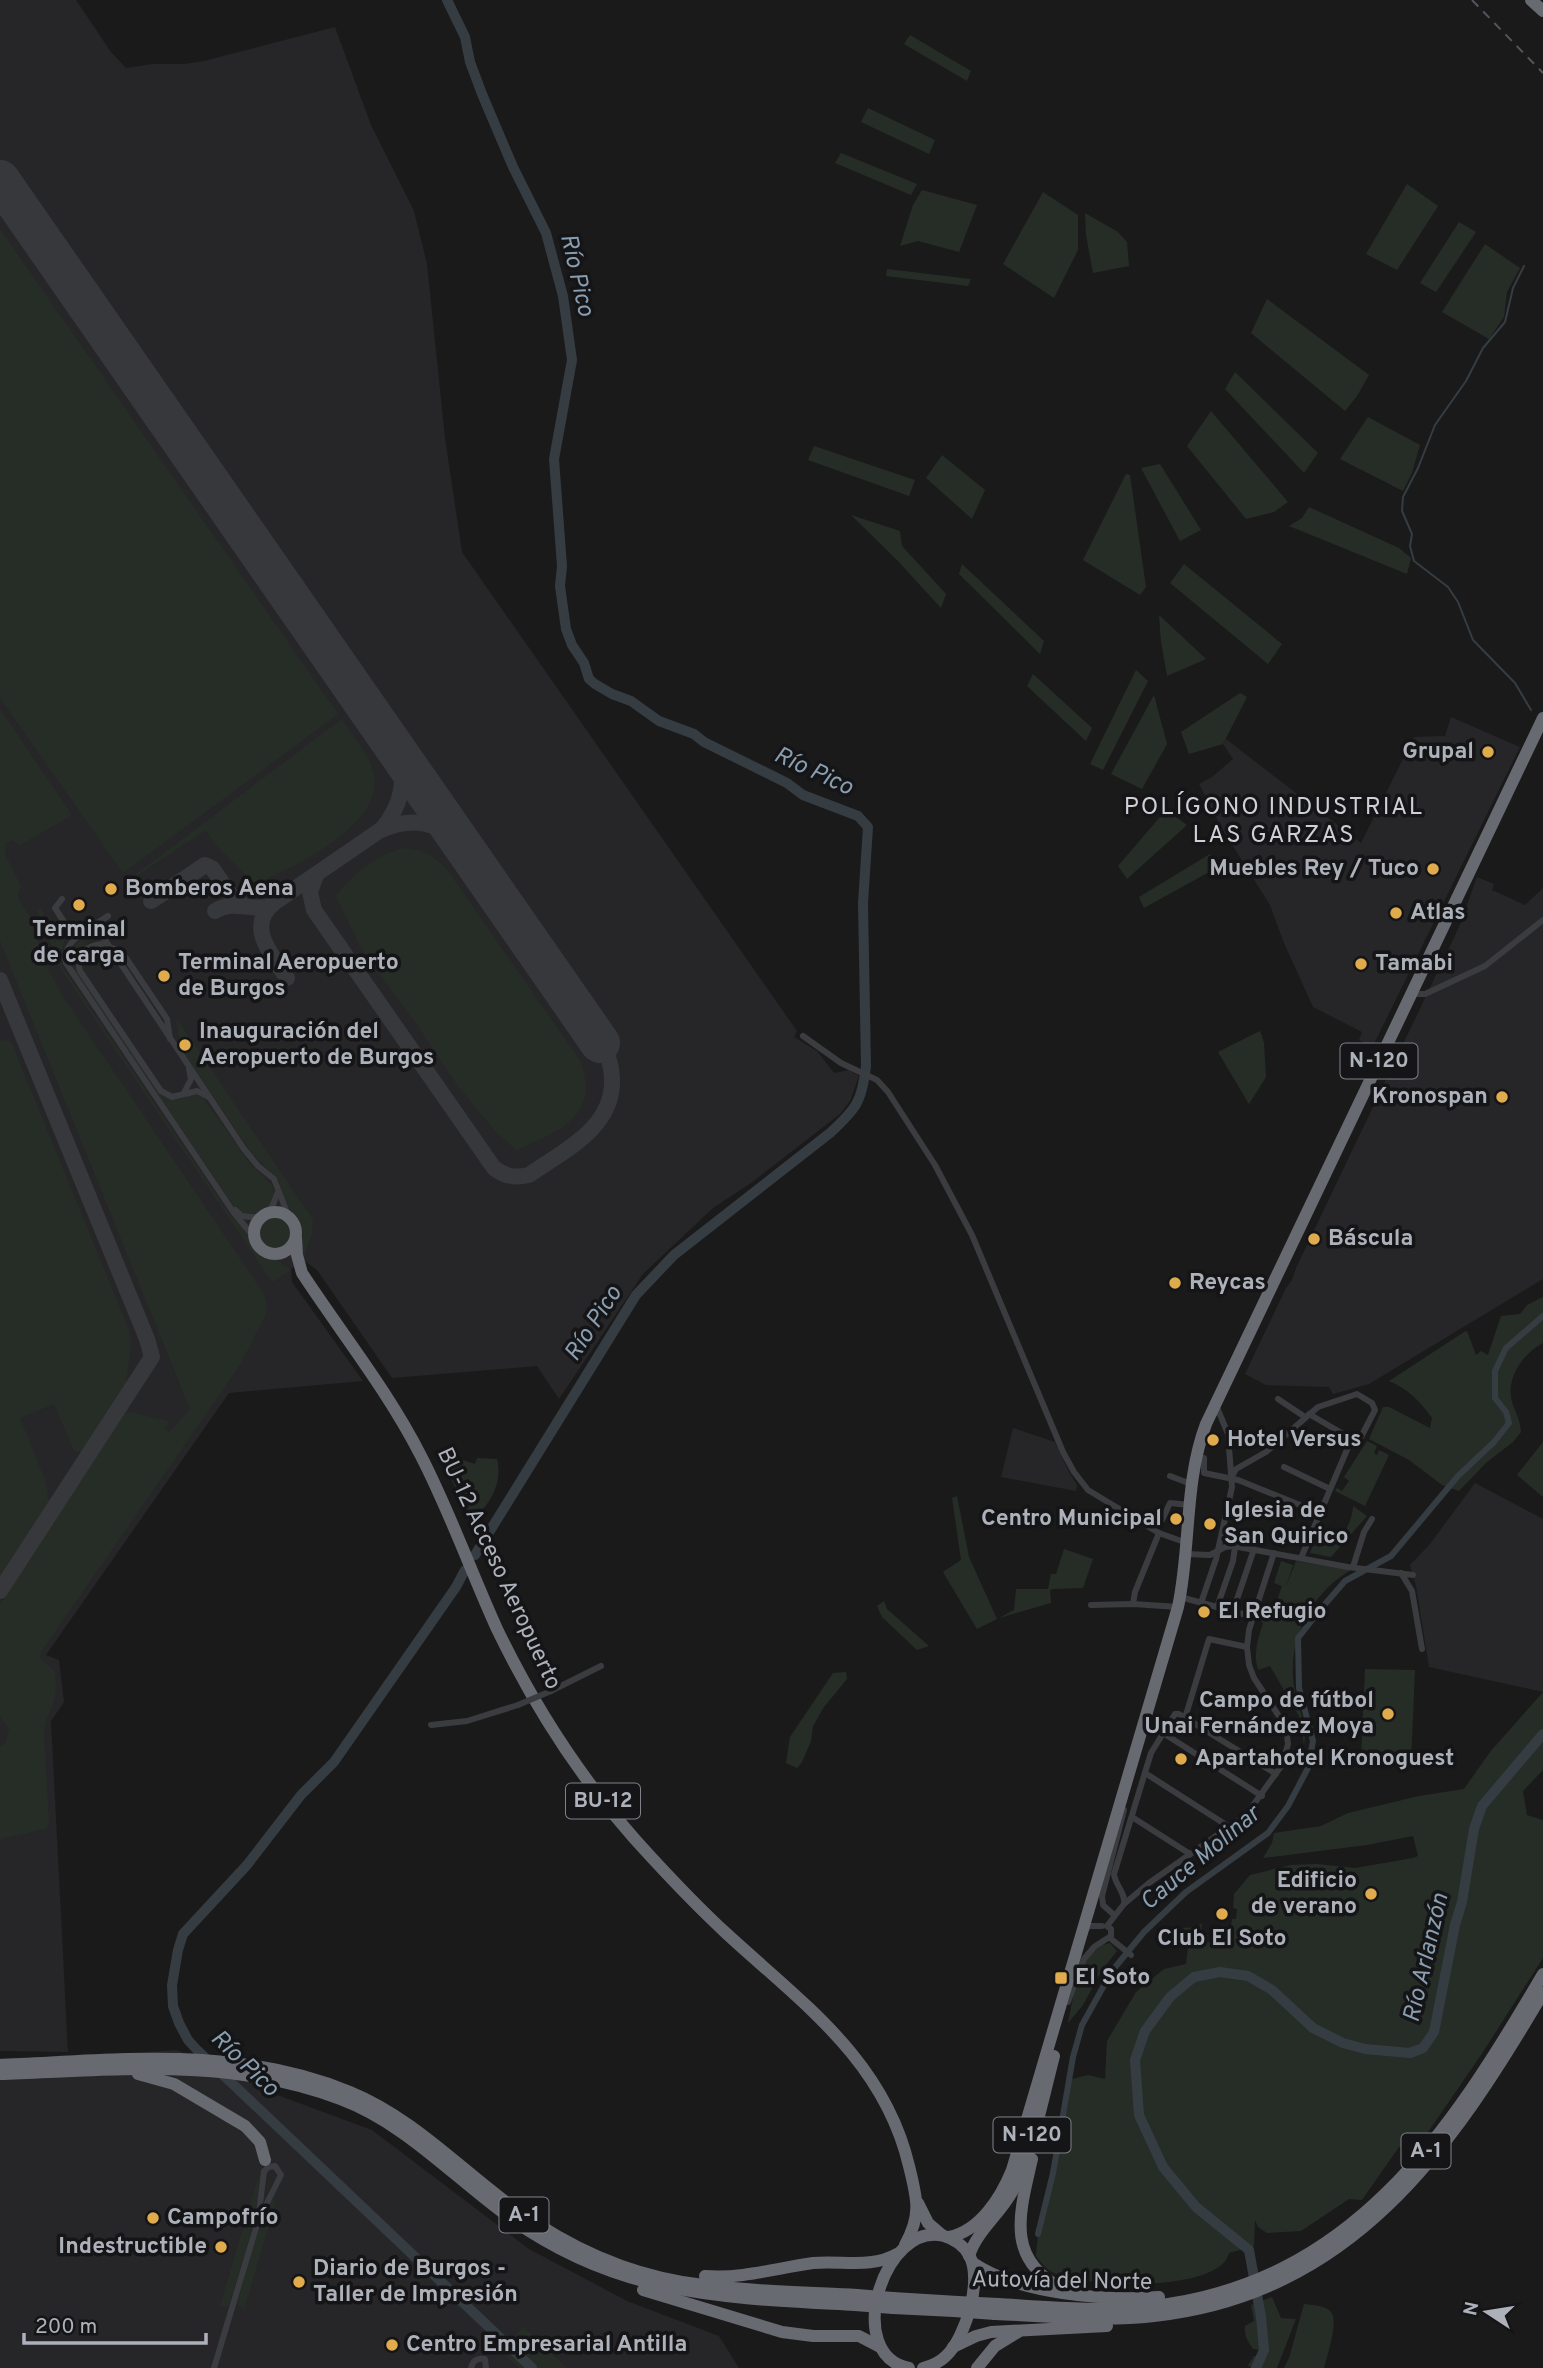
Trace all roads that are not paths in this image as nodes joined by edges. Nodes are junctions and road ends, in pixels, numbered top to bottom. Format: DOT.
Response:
graph roads {
  1 [pos="1531,0"];
  2 [pos="1543,11"];
  3 [pos="1543,718"];
  4 [pos="62,899"];
  5 [pos="108,916"];
  6 [pos="1543,920"];
  7 [pos="95,925"];
  8 [pos="75,939"];
  9 [pos="107,946"];
  10 [pos="1412,994"];
  11 [pos="803,1036"];
  12 [pos="189,1068"];
  13 [pos="184,1093"];
  14 [pos="209,1097"];
  15 [pos="278,1190"];
  16 [pos="231,1206"];
  17 [pos="288,1215"];
  18 [pos="262,1216"];
  19 [pos="254,1237"];
  20 [pos="296,1238"];
  21 [pos="271,1254"];
  22 [pos="302,1273"];
  23 [pos="1278,1399"];
  24 [pos="1216,1404"];
  25 [pos="1307,1415"];
  26 [pos="1349,1444"];
  27 [pos="1204,1458"];
  28 [pos="1284,1467"];
  29 [pos="1170,1476"];
  30 [pos="1231,1478"];
  31 [pos="1193,1484"];
  32 [pos="1330,1489"];
  33 [pos="1191,1505"];
  34 [pos="1320,1513"];
  35 [pos="1372,1519"];
  36 [pos="1152,1528"];
  37 [pos="1159,1533"];
  38 [pos="1236,1546"];
  39 [pos="1187,1548"];
  40 [pos="1254,1549"];
  41 [pos="1218,1552"];
  42 [pos="1274,1553"];
  43 [pos="1301,1559"];
  44 [pos="1357,1567"];
  45 [pos="1401,1573"];
  46 [pos="1413,1575"];
  47 [pos="1179,1602"];
  48 [pos="1201,1603"];
  49 [pos="1133,1604"];
  50 [pos="1091,1605"];
  51 [pos="1217,1607"];
  52 [pos="1233,1611"];
  53 [pos="1254,1616"];
  54 [pos="1247,1647"];
  55 [pos="1422,1649"];
  56 [pos="601,1666"];
  57 [pos="1185,1718"];
  58 [pos="431,1725"];
  59 [pos="1163,1733"];
  60 [pos="1138,1742"];
  61 [pos="1145,1773"];
  62 [pos="1276,1774"];
  63 [pos="1124,1792"];
  64 [pos="1262,1796"];
  65 [pos="1132,1817"];
  66 [pos="1231,1828"];
  67 [pos="1190,1854"];
  68 [pos="1127,1900"];
  69 [pos="1114,1915"];
  70 [pos="1098,1930"];
  71 [pos="1107,1939"];
  72 [pos="1131,1955"];
  73 [pos="1072,1965"];
  74 [pos="1543,1974"];
  75 [pos="1543,1993"];
  76 [pos="1068,2002"];
  77 [pos="0,2065"];
  78 [pos="0,2075"];
  79 [pos="1046,2087"];
  80 [pos="265,2166"];
  81 [pos="917,2200"];
  82 [pos="258,2221"];
  83 [pos="945,2236"];
  84 [pos="901,2250"];
  85 [pos="596,2255"];
  86 [pos="971,2260"];
  87 [pos="583,2261"];
  88 [pos="1296,2266"];
  89 [pos="1083,2295"];
  90 [pos="1220,2296"];
  91 [pos="856,2300"];
  92 [pos="1030,2329"];
  93 [pos="880,2347"];
  94 [pos="948,2357"];
  95 [pos="214,2368"];
  96 [pos="471,2368"];
  97 [pos="486,2368"];
  98 [pos="905,2368"];
  99 [pos="923,2368"];
  100 [pos="977,2368"];
  1 -- 2 [label="highway"];
  3 -- 10 [label="highway, N-120"];
  4 -- 8 [label="street"];
  5 -- 7 [label="street"];
  6 -- 10 [label="street"];
  7 -- 8 [label="street"];
  7 -- 9 [label="street"];
  8 -- 16 [label="street"];
  9 -- 12 [label="street"];
  9 -- 13 [label="street"];
  10 -- 24 [label="highway, N-120"];
  11 -- 36 [label="street"];
  12 -- 13 [label="street"];
  12 -- 14 [label="street"];
  13 -- 14 [label="street"];
  14 -- 15 [label="street"];
  15 -- 17 [label="street"];
  15 -- 18 [label="street"];
  16 -- 18 [label="street"];
  16 -- 19 [label="street"];
  17 -- 18 [label="highway"];
  17 -- 20 [label="highway, BU-12"];
  18 -- 19 [label="highway"];
  19 -- 21 [label="highway, BU-12"];
  20 -- 21 [label="highway"];
  20 -- 22 [label="highway, BU-12 Acceso Aeropuerto / BU-12"];
  21 -- 22 [label="highway, BU-12 Acceso Aeropuerto / BU-12"];
  22 -- 81 [label="highway, BU-12 Acceso Aeropuerto / BU-12"];
  23 -- 25 [label="street"];
  24 -- 30 [label="street"];
  24 -- 31 [label="highway, N-120"];
  25 -- 26 [label="street"];
  25 -- 26 [label="street"];
  25 -- 30 [label="street"];
  26 -- 32 [label="street"];
  27 -- 30 [label="street"];
  28 -- 32 [label="street"];
  29 -- 31 [label="street"];
  30 -- 34 [label="street"];
  30 -- 41 [label="street"];
  31 -- 33 [label="highway, N-120"];
  32 -- 34 [label="street"];
  33 -- 36 [label="street"];
  33 -- 39 [label="highway, N-120"];
  34 -- 43 [label="street"];
  35 -- 44 [label="street"];
  36 -- 37 [label="street"];
  37 -- 39 [label="street"];
  37 -- 49 [label="street"];
  38 -- 40 [label="street"];
  38 -- 41 [label="street"];
  38 -- 51 [label="street"];
  39 -- 41 [label="street"];
  39 -- 47 [label="highway, N-120"];
  40 -- 42 [label="street"];
  40 -- 52 [label="street"];
  41 -- 48 [label="street"];
  42 -- 43 [label="street"];
  42 -- 53 [label="street"];
  43 -- 44 [label="street"];
  44 -- 45 [label="street"];
  45 -- 46 [label="street"];
  45 -- 55 [label="street"];
  47 -- 48 [label="street"];
  47 -- 49 [label="street"];
  47 -- 60 [label="highway, N-120"];
  48 -- 51 [label="street"];
  49 -- 50 [label="street"];
  51 -- 52 [label="street"];
  52 -- 53 [label="street"];
  53 -- 54 [label="street"];
  54 -- 57 [label="street"];
  54 -- 62 [label="street"];
  56 -- 58 [label="street, bridge"];
  57 -- 59 [label="street"];
  57 -- 62 [label="street"];
  59 -- 61 [label="street"];
  59 -- 64 [label="street"];
  60 -- 63 [label="highway, N-120"];
  60 -- 69 [label="street"];
  61 -- 65 [label="street"];
  61 -- 66 [label="street"];
  62 -- 64 [label="street"];
  63 -- 70 [label="highway, N-120"];
  63 -- 73 [label="highway, N-120"];
  64 -- 66 [label="street"];
  65 -- 67 [label="street"];
  65 -- 68 [label="street"];
  66 -- 67 [label="street"];
  67 -- 68 [label="street"];
  68 -- 69 [label="street"];
  69 -- 70 [label="street"];
  70 -- 71 [label="street"];
  70 -- 71 [label="street"];
  70 -- 73 [label="street"];
  70 -- 76 [label="highway, N-120"];
  71 -- 72 [label="street"];
  71 -- 76 [label="street"];
  73 -- 83 [label="highway, N-120"];
  74 -- 88 [label="highway, A-1"];
  75 -- 88 [label="highway, A-1"];
  76 -- 79 [label="highway, N-120"];
  77 -- 85 [label="highway, A-1"];
  78 -- 80 [label="highway"];
  78 -- 87 [label="highway, A-1"];
  79 -- 86 [label="highway, N-120"];
  79 -- 89 [label="highway"];
  80 -- 82 [label="street"];
  80 -- 82 [label="street"];
  81 -- 83 [label="highway, BU-12"];
  81 -- 84 [label="highway, BU-12"];
  82 -- 95 [label="street"];
  83 -- 84 [label="highway, N-120"];
  83 -- 86 [label="highway"];
  84 -- 85 [label="highway"];
  84 -- 93 [label="highway"];
  85 -- 91 [label="highway, A-1"];
  86 -- 89 [label="highway"];
  86 -- 94 [label="highway, N-120"];
  87 -- 91 [label="highway, A-1"];
  87 -- 93 [label="highway"];
  88 -- 90 [label="highway"];
  88 -- 90 [label="highway"];
  89 -- 90 [label="highway"];
  90 -- 91 [label="highway, Autovía del Norte / A-1, bridge"];
  90 -- 92 [label="highway"];
  92 -- 94 [label="highway"];
  92 -- 100 [label="highway"];
  93 -- 98 [label="highway"];
  94 -- 99 [label="highway"];
  96 -- 97 [label="street"];
}
